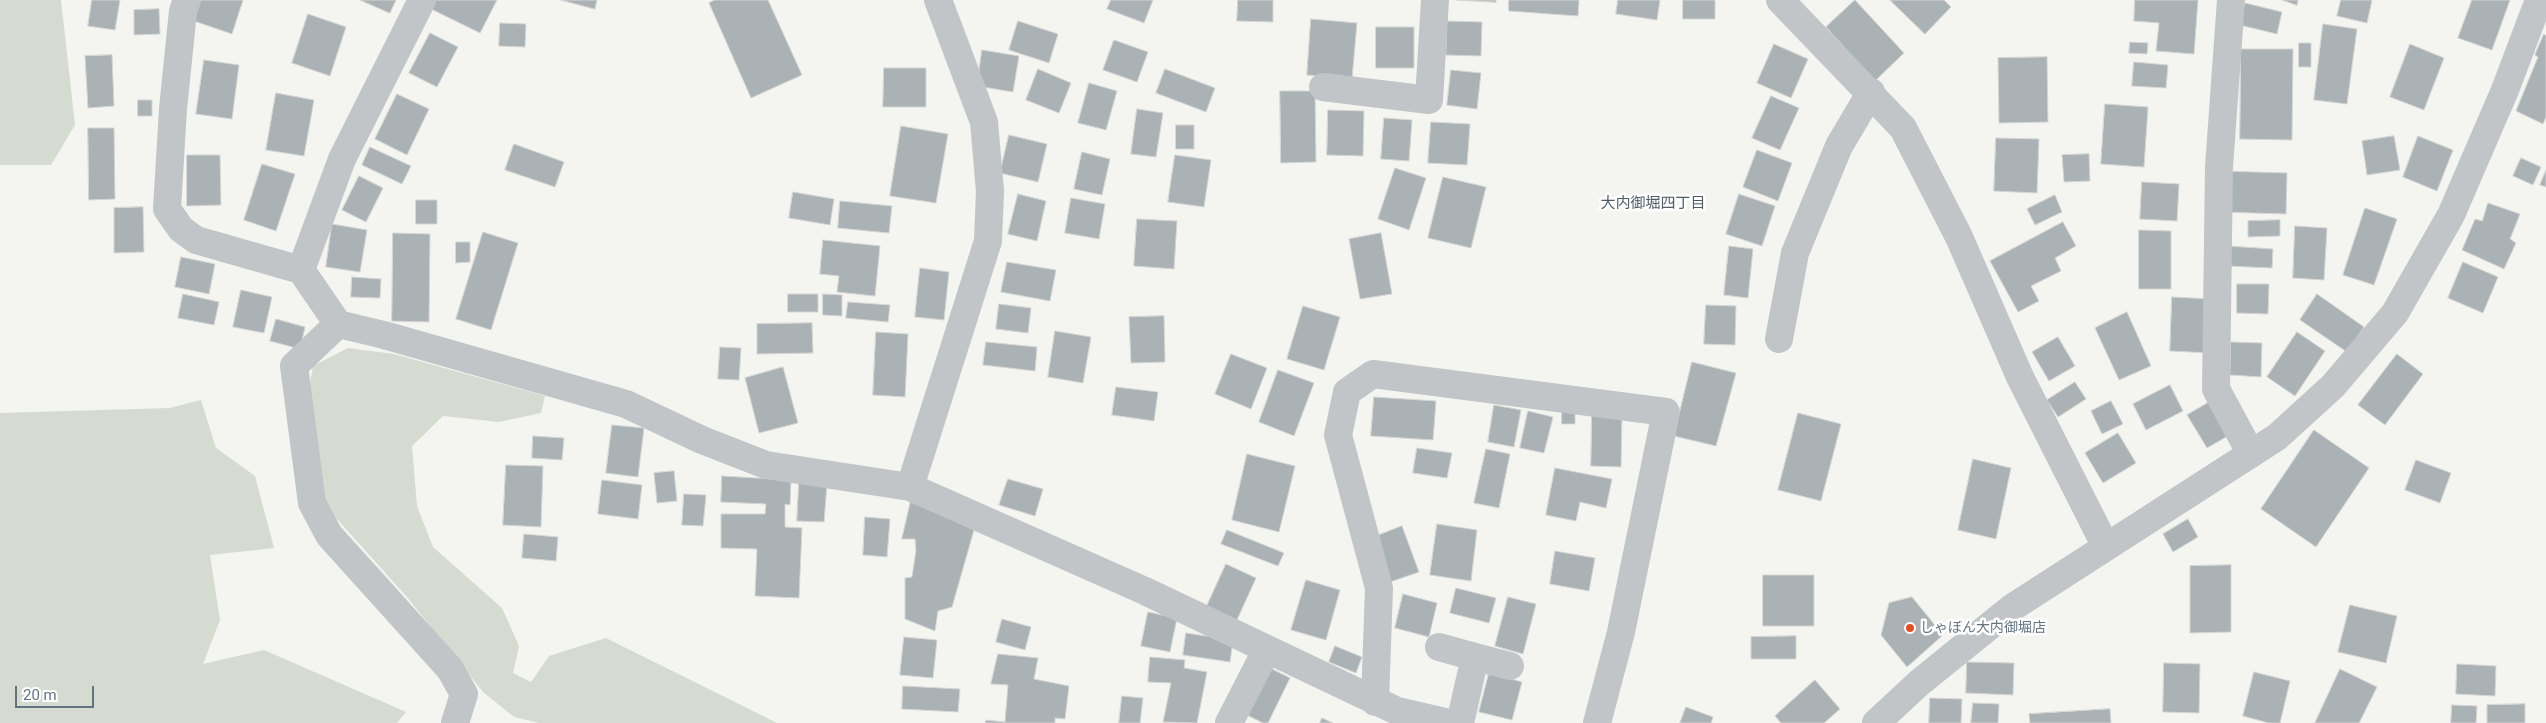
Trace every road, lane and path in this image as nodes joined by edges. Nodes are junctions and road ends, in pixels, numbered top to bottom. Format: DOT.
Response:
graph roads {
  1 [pos="187,0"];
  2 [pos="422,0"];
  3 [pos="938,0"];
  4 [pos="1435,0"];
  5 [pos="1780,0"];
  6 [pos="2231,0"];
  7 [pos="2539,0"];
  8 [pos="1323,87"];
  9 [pos="1871,92"];
  10 [pos="301,270"];
  11 [pos="338,324"];
  12 [pos="1779,339"];
  13 [pos="2251,454"];
  14 [pos="910,487"];
  15 [pos="2106,546"];
  16 [pos="1439,647"];
  17 [pos="1267,649"];
  18 [pos="1475,658"];
  19 [pos="1510,666"];
  20 [pos="1375,702"];
  21 [pos="455,723"];
  22 [pos="1229,723"];
  23 [pos="1449,723"];
  24 [pos="1460,723"];
  25 [pos="1597,723"];
  26 [pos="1876,723"];
  1 -- 10 [label="street"];
  2 -- 10 [label="street"];
  3 -- 14 [label="street"];
  4 -- 8 [label="street"];
  5 -- 9 [label="street"];
  6 -- 13 [label="street"];
  7 -- 13 [label="street"];
  9 -- 12 [label="street"];
  9 -- 15 [label="street"];
  10 -- 11 [label="street"];
  11 -- 14 [label="street"];
  11 -- 21 [label="street"];
  13 -- 15 [label="street"];
  14 -- 17 [label="street"];
  15 -- 26 [label="street"];
  16 -- 18 [label="street"];
  17 -- 20 [label="street"];
  17 -- 22 [label="street"];
  18 -- 19 [label="street"];
  18 -- 24 [label="street"];
  20 -- 23 [label="street"];
  20 -- 25 [label="street"];
}
